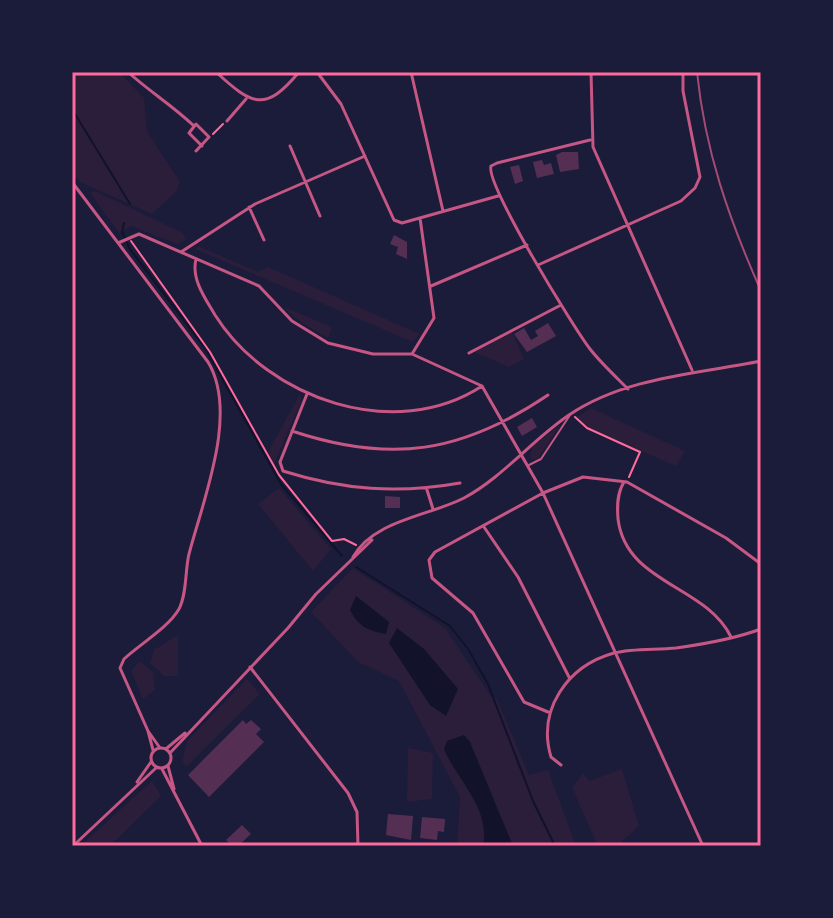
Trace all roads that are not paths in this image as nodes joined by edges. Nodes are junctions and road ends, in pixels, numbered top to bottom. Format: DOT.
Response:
graph roads {
  1 [pos="128,72"];
  2 [pos="216,72"];
  3 [pos="299,72"];
  4 [pos="317,72"];
  5 [pos="411,72"];
  6 [pos="591,72"];
  7 [pos="683,72"];
  8 [pos="246,99"];
  9 [pos="227,121"];
  10 [pos="194,126"];
  11 [pos="590,140"];
  12 [pos="202,146"];
  13 [pos="290,146"];
  14 [pos="196,151"];
  15 [pos="365,156"];
  16 [pos="306,181"];
  17 [pos="72,182"];
  18 [pos="498,196"];
  19 [pos="249,207"];
  20 [pos="443,211"];
  21 [pos="320,216"];
  22 [pos="420,218"];
  23 [pos="627,228"];
  24 [pos="264,240"];
  25 [pos="120,241"];
  26 [pos="527,245"];
  27 [pos="181,252"];
  28 [pos="196,259"];
  29 [pos="538,265"];
  30 [pos="429,286"];
  31 [pos="561,305"];
  32 [pos="469,353"];
  33 [pos="412,354"];
  34 [pos="761,361"];
  35 [pos="693,371"];
  36 [pos="482,386"];
  37 [pos="628,389"];
  38 [pos="307,394"];
  39 [pos="548,395"];
  40 [pos="571,413"];
  41 [pos="506,422"];
  42 [pos="292,431"];
  43 [pos="522,452"];
  44 [pos="529,465"];
  45 [pos="625,482"];
  46 [pos="460,483"];
  47 [pos="426,489"];
  48 [pos="543,493"];
  49 [pos="433,509"];
  50 [pos="484,527"];
  51 [pos="761,564"];
  52 [pos="761,629"];
  53 [pos="732,638"];
  54 [pos="617,652"];
  55 [pos="250,667"];
  56 [pos="570,679"];
  57 [pos="548,712"];
  58 [pos="189,730"];
  59 [pos="148,731"];
  60 [pos="163,748"];
  61 [pos="153,751"];
  62 [pos="170,753"];
  63 [pos="151,762"];
  64 [pos="561,765"];
  65 [pos="168,766"];
  66 [pos="156,768"];
  67 [pos="162,769"];
  68 [pos="137,782"];
  69 [pos="174,789"];
  70 [pos="73,846"];
  71 [pos="202,846"];
  72 [pos="358,846"];
  73 [pos="703,846"];
  1 -- 10 [label="street"];
  2 -- 8 [label="street"];
  3 -- 8 [label="street"];
  4 -- 15 [label="street"];
  5 -- 20 [label="street"];
  6 -- 11 [label="street"];
  7 -- 23 [label="street"];
  8 -- 9 [label="street"];
  10 -- 12 [label="street"];
  10 -- 12 [label="street"];
  11 -- 18 [label="street"];
  11 -- 23 [label="street"];
  12 -- 14 [label="street"];
  13 -- 16 [label="street"];
  15 -- 16 [label="street"];
  15 -- 22 [label="street"];
  16 -- 19 [label="street"];
  16 -- 21 [label="street"];
  17 -- 25 [label="street"];
  18 -- 20 [label="street"];
  18 -- 26 [label="street"];
  19 -- 24 [label="street"];
  19 -- 27 [label="street"];
  20 -- 22 [label="street"];
  22 -- 30 [label="street"];
  23 -- 29 [label="street"];
  23 -- 35 [label="street"];
  25 -- 27 [label="street"];
  25 -- 59 [label="street"];
  26 -- 29 [label="street"];
  26 -- 30 [label="street"];
  27 -- 28 [label="street"];
  28 -- 33 [label="street"];
  28 -- 38 [label="street"];
  29 -- 31 [label="street"];
  30 -- 33 [label="street"];
  31 -- 32 [label="street"];
  31 -- 37 [label="street"];
  33 -- 36 [label="street"];
  34 -- 35 [label="street"];
  35 -- 37 [label="street"];
  36 -- 38 [label="street"];
  36 -- 41 [label="street"];
  37 -- 40 [label="street"];
  38 -- 42 [label="street"];
  39 -- 41 [label="street"];
  40 -- 43 [label="street"];
  40 -- 44 [label="lane"];
  41 -- 42 [label="street"];
  41 -- 43 [label="street"];
  42 -- 47 [label="street"];
  43 -- 44 [label="street"];
  43 -- 49 [label="street"];
  44 -- 48 [label="street"];
  45 -- 48 [label="street"];
  45 -- 51 [label="street"];
  45 -- 53 [label="street"];
  46 -- 47 [label="street"];
  47 -- 49 [label="street"];
  48 -- 50 [label="street"];
  48 -- 54 [label="street"];
  49 -- 55 [label="street"];
  50 -- 56 [label="street"];
  50 -- 57 [label="street"];
  52 -- 53 [label="street"];
  53 -- 54 [label="street"];
  54 -- 56 [label="street"];
  54 -- 73 [label="street"];
  55 -- 58 [label="street"];
  55 -- 72 [label="street"];
  56 -- 57 [label="street"];
  57 -- 64 [label="street"];
  58 -- 60 [label="street"];
  58 -- 62 [label="street"];
  59 -- 60 [label="street"];
  59 -- 61 [label="street"];
  60 -- 61 [label="street"];
  60 -- 62 [label="street"];
  61 -- 63 [label="street"];
  62 -- 65 [label="street"];
  63 -- 66 [label="street"];
  63 -- 68 [label="street"];
  65 -- 67 [label="street"];
  65 -- 69 [label="street"];
  66 -- 67 [label="street"];
  66 -- 68 [label="street"];
  67 -- 69 [label="street"];
  68 -- 70 [label="street"];
  69 -- 71 [label="street"];
}
